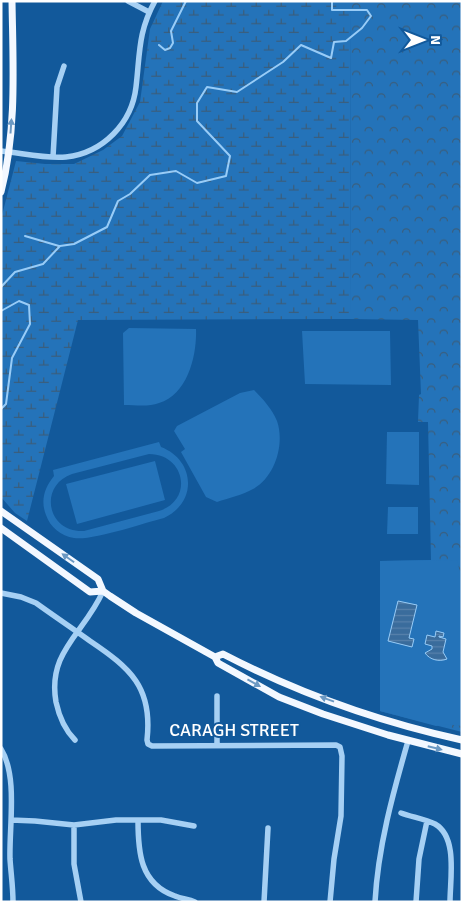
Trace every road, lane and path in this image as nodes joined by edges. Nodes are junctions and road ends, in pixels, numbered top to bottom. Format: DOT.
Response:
graph roads {
  1 [pos="12,1"];
  2 [pos="128,1"];
  3 [pos="155,1"];
  4 [pos="149,12"];
  5 [pos="64,66"];
  6 [pos="5,151"];
  7 [pos="53,157"];
  8 [pos="1,192"];
  9 [pos="1,512"];
  10 [pos="1,528"];
  11 [pos="103,591"];
  12 [pos="1,593"];
  13 [pos="78,632"];
  14 [pos="215,656"];
  15 [pos="217,696"];
  16 [pos="411,727"];
  17 [pos="75,740"];
  18 [pos="462,740"];
  19 [pos="408,741"];
  20 [pos="217,745"];
  21 [pos="1,749"];
  22 [pos="462,754"];
  23 [pos="401,813"];
  24 [pos="10,820"];
  25 [pos="138,820"];
  26 [pos="427,821"];
  27 [pos="74,825"];
  28 [pos="194,826"];
  29 [pos="268,828"];
  30 [pos="13,902"];
  31 [pos="81,902"];
  32 [pos="195,902"];
  33 [pos="264,902"];
  34 [pos="330,902"];
  35 [pos="375,902"];
  36 [pos="416,902"];
  37 [pos="450,902"];
  6 -- 1 [label="main road, one-way"];
  2 -- 4 [label="street"];
  3 -- 4 [label="street"];
  4 -- 7 [label="street"];
  5 -- 7 [label="street"];
  6 -- 7 [label="street"];
  6 -- 8 [label="main road"];
  11 -- 9 [label="main road, one-way"];
  10 -- 11 [label="main road"];
  11 -- 13 [label="street"];
  11 -- 14 [label="main road"];
  12 -- 13 [label="street, CARAGH STREET"];
  13 -- 17 [label="street"];
  13 -- 20 [label="street, CARAGH STREET"];
  16 -- 14 [label="main road, one-way"];
  14 -- 19 [label="main road, one-way"];
  15 -- 20 [label="street"];
  16 -- 18 [label="main road"];
  16 -- 19 [label="main road"];
  19 -- 22 [label="main road, one-way"];
  19 -- 35 [label="street"];
  20 -- 34 [label="street, CARAGH STREET"];
  21 -- 24 [label="street"];
  23 -- 26 [label="street"];
  24 -- 27 [label="street"];
  24 -- 30 [label="street"];
  25 -- 27 [label="street"];
  25 -- 28 [label="street"];
  25 -- 32 [label="street"];
  26 -- 36 [label="street"];
  26 -- 37 [label="street"];
  27 -- 31 [label="street"];
  29 -- 33 [label="street"];
}
